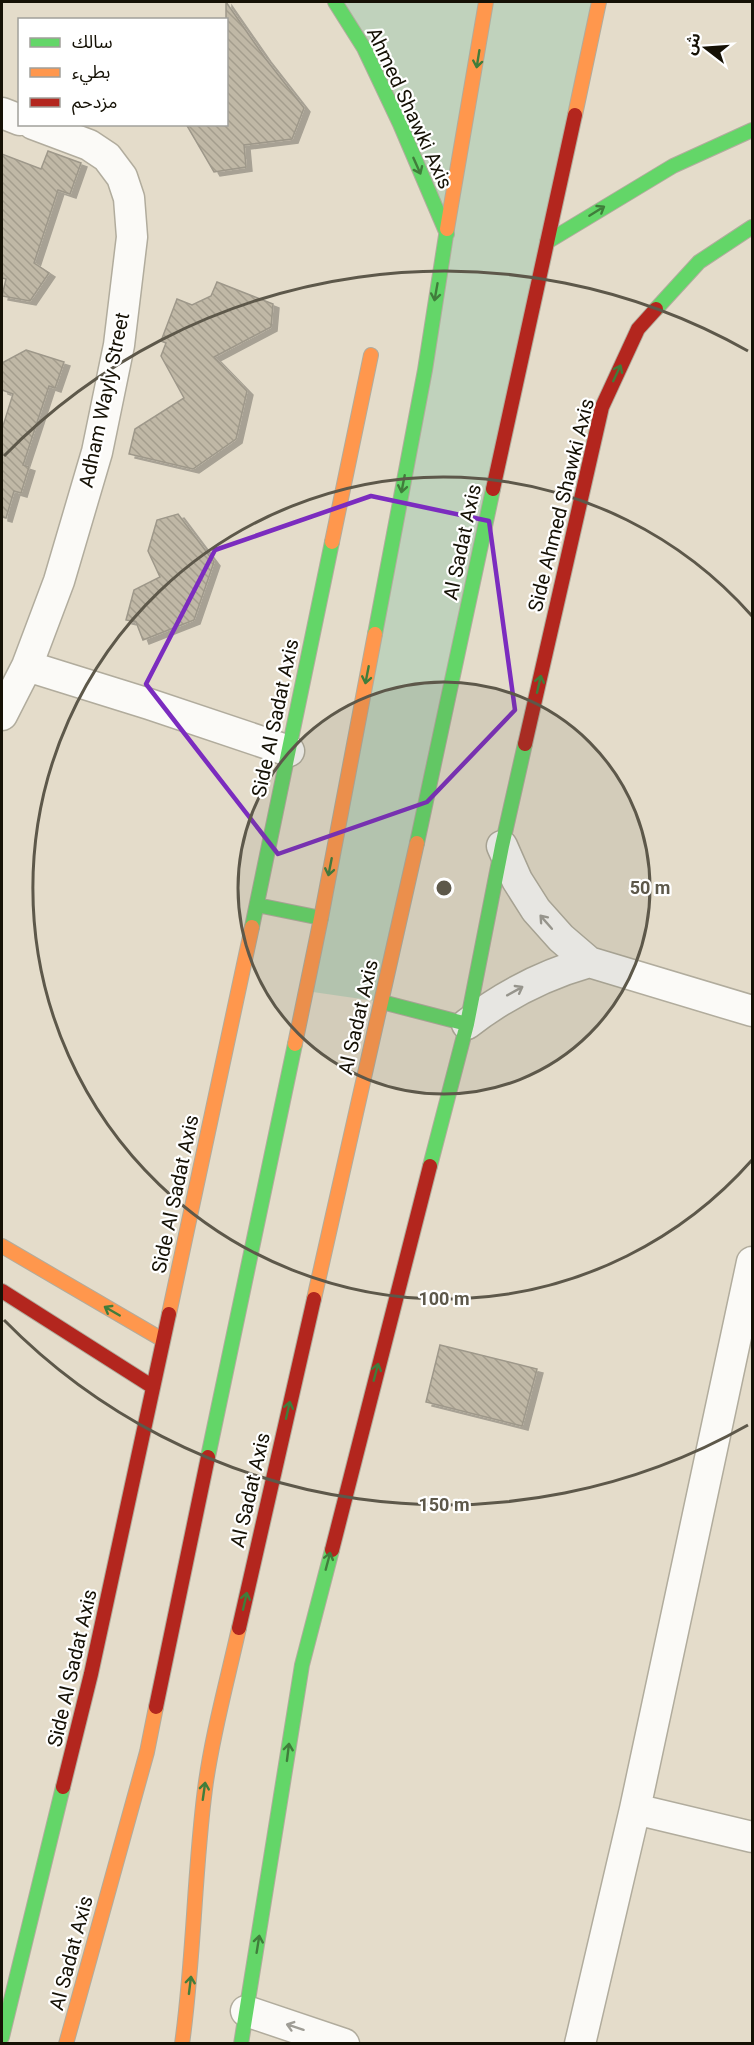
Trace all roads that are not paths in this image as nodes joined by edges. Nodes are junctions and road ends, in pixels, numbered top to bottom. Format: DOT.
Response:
graph roads {
  1 [pos="335,2"];
  2 [pos="486,2"];
  3 [pos="599,2"];
  4 [pos="2,113"];
  5 [pos="751,115"];
  6 [pos="18,119"];
  7 [pos="38,126"];
  8 [pos="753,130"];
  9 [pos="728,138"];
  10 [pos="753,227"];
  11 [pos="447,234"];
  12 [pos="547,242"];
  13 [pos="371,355"];
  14 [pos="27,666"];
  15 [pos="2,715"];
  16 [pos="289,751"];
  17 [pos="502,846"];
  18 [pos="256,905"];
  19 [pos="321,918"];
  20 [pos="589,962"];
  21 [pos="382,1002"];
  22 [pos="753,1011"];
  23 [pos="467,1024"];
  24 [pos="2,1246"];
  25 [pos="753,1262"];
  26 [pos="2,1292"];
  27 [pos="745,1334"];
  28 [pos="163,1340"];
  29 [pos="153,1387"];
  30 [pos="635,1809"];
  31 [pos="753,1837"];
  32 [pos="246,2012"];
  33 [pos="2,2037"];
  34 [pos="68,2042"];
  35 [pos="182,2043"];
  36 [pos="241,2043"];
  37 [pos="344,2043"];
  38 [pos="580,2043"];
  1 -- 11 [label="main road, Ahmed Shawki Axis, one-way"];
  2 -- 11 [label="main road, Al Sadat Axis, one-way"];
  3 -- 12 [label="main road, Al Sadat Axis"];
  4 -- 6 [label="street"];
  5 -- 9 [label="main road"];
  7 -- 14 [label="street, Adham Wayly Street"];
  8 -- 9 [label="main road"];
  12 -- 9 [label="main road, one-way"];
  17 -- 10 [label="main road, Side Ahmed Shawki Axis, one-way"];
  11 -- 19 [label="main road, Al Sadat Axis, one-way"];
  12 -- 21 [label="main road, Al Sadat Axis"];
  13 -- 16 [label="main road, Side Al Sadat Axis"];
  14 -- 15 [label="street, Adham Wayly Street"];
  14 -- 16 [label="street"];
  16 -- 18 [label="main road, Side Al Sadat Axis"];
  20 -- 17 [label="street, one-way"];
  17 -- 23 [label="main road"];
  18 -- 19 [label="main road"];
  18 -- 28 [label="main road, Side Al Sadat Axis"];
  19 -- 34 [label="main road, Al Sadat Axis"];
  20 -- 22 [label="street"];
  23 -- 20 [label="street, one-way"];
  21 -- 23 [label="main road"];
  35 -- 21 [label="main road, Al Sadat Axis, one-way"];
  32 -- 23 [label="main road, one-way"];
  28 -- 24 [label="main road, one-way"];
  25 -- 27 [label="street"];
  26 -- 29 [label="main road"];
  27 -- 30 [label="street"];
  28 -- 29 [label="main road, Side Al Sadat Axis"];
  29 -- 33 [label="main road, Side Al Sadat Axis"];
  30 -- 31 [label="street"];
  30 -- 38 [label="street"];
  32 -- 36 [label="main road"];
  37 -- 32 [label="street, one-way"];
}
